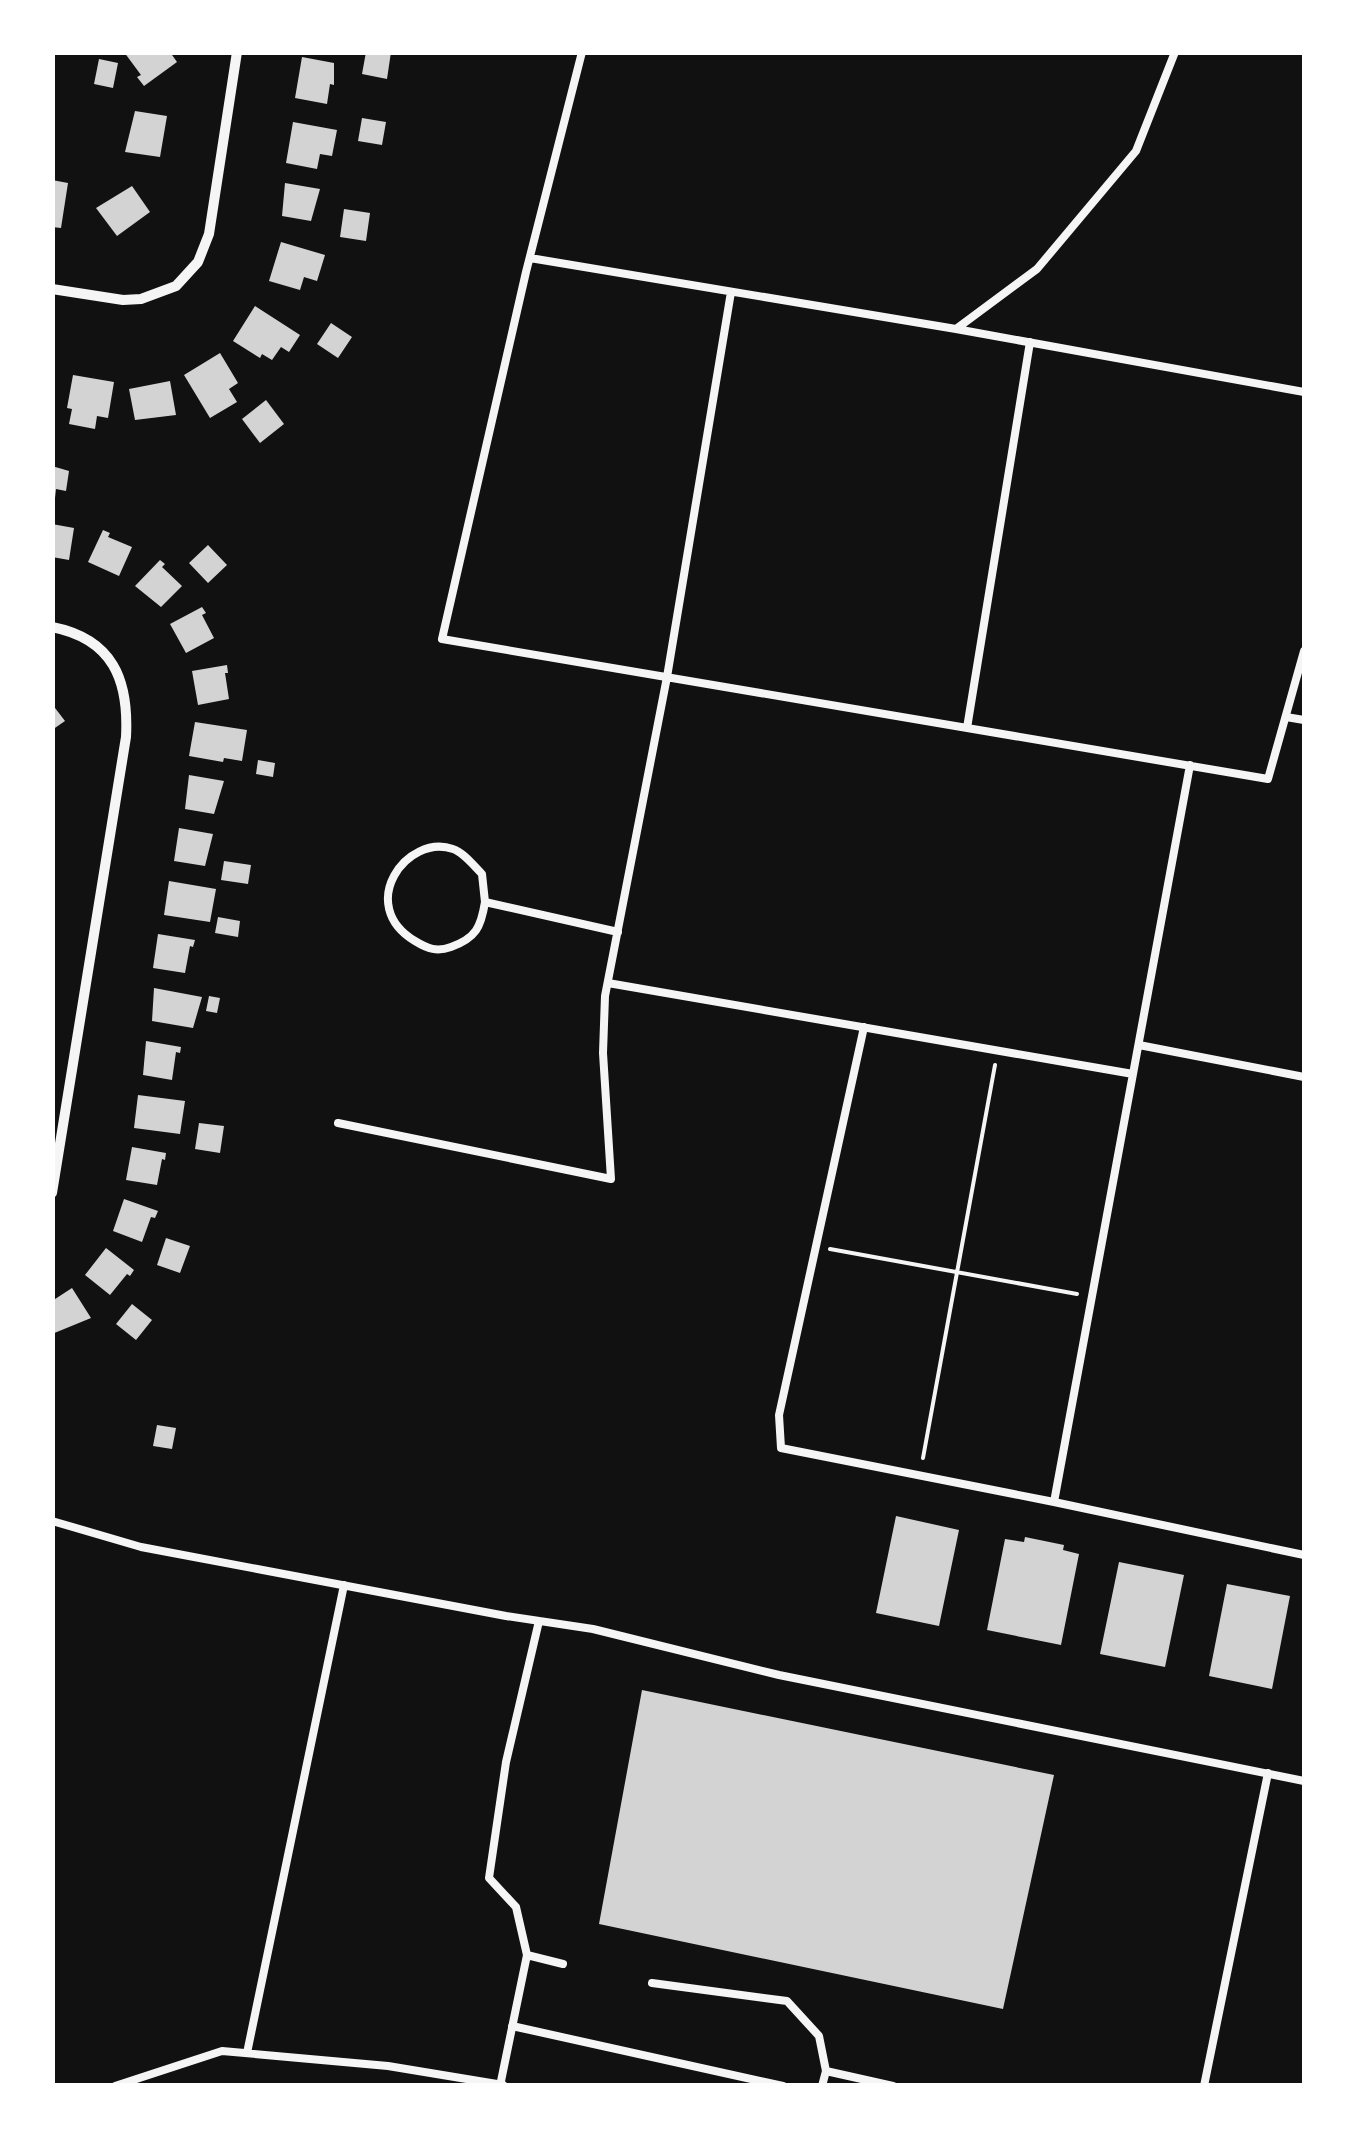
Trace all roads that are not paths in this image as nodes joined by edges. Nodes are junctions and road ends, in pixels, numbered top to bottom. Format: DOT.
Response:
graph roads {
  1 [pos="237,52"];
  2 [pos="582,52"];
  3 [pos="1175,52"];
  4 [pos="530,258"];
  5 [pos="52,289"];
  6 [pos="731,292"];
  7 [pos="956,329"];
  8 [pos="1030,342"];
  9 [pos="1304,392"];
  10 [pos="52,628"];
  11 [pos="1304,650"];
  12 [pos="667,677"];
  13 [pos="1286,717"];
  14 [pos="1304,720"];
  15 [pos="967,728"];
  16 [pos="1190,766"];
  17 [pos="485,902"];
  18 [pos="618,932"];
  19 [pos="608,983"];
  20 [pos="864,1027"];
  21 [pos="1138,1045"];
  22 [pos="1133,1074"];
  23 [pos="1304,1077"];
  24 [pos="338,1123"];
  25 [pos="52,1194"];
  26 [pos="1054,1502"];
  27 [pos="52,1521"];
  28 [pos="1304,1555"];
  29 [pos="344,1585"];
  30 [pos="539,1621"];
  31 [pos="1268,1773"];
  32 [pos="1304,1781"];
  33 [pos="527,1955"];
  34 [pos="563,1964"];
  35 [pos="652,1982"];
  36 [pos="512,2026"];
  37 [pos="247,2053"];
  38 [pos="826,2072"];
  39 [pos="502,2085"];
  40 [pos="115,2086"];
  41 [pos="782,2086"];
  42 [pos="822,2086"];
  43 [pos="893,2086"];
  44 [pos="1204,2086"];
  1 -- 5 [label="street"];
  2 -- 4 [label="lane"];
  3 -- 7 [label="lane"];
  4 -- 6 [label="lane"];
  4 -- 12 [label="lane"];
  6 -- 7 [label="lane"];
  6 -- 12 [label="lane"];
  7 -- 8 [label="lane"];
  8 -- 9 [label="lane"];
  8 -- 15 [label="lane"];
  10 -- 25 [label="street"];
  11 -- 13 [label="lane"];
  12 -- 15 [label="lane"];
  12 -- 18 [label="lane"];
  13 -- 14 [label="lane"];
  13 -- 16 [label="lane"];
  15 -- 16 [label="lane"];
  16 -- 21 [label="lane"];
  17 -- 17 [label="lane"];
  17 -- 18 [label="lane"];
  18 -- 19 [label="lane"];
  19 -- 20 [label="lane"];
  19 -- 24 [label="lane"];
  20 -- 22 [label="lane"];
  20 -- 26 [label="lane"];
  21 -- 22 [label="lane"];
  21 -- 23 [label="lane"];
  22 -- 26 [label="lane"];
  26 -- 28 [label="lane"];
  27 -- 29 [label="lane"];
  29 -- 30 [label="lane"];
  29 -- 37 [label="lane"];
  30 -- 31 [label="lane"];
  30 -- 33 [label="lane"];
  31 -- 32 [label="lane"];
  31 -- 44 [label="lane"];
  33 -- 34 [label="lane"];
  33 -- 36 [label="lane"];
  35 -- 38 [label="lane"];
  36 -- 39 [label="lane"];
  36 -- 41 [label="lane"];
  37 -- 39 [label="lane"];
  37 -- 40 [label="lane"];
  38 -- 42 [label="lane"];
  38 -- 43 [label="lane"];
}
